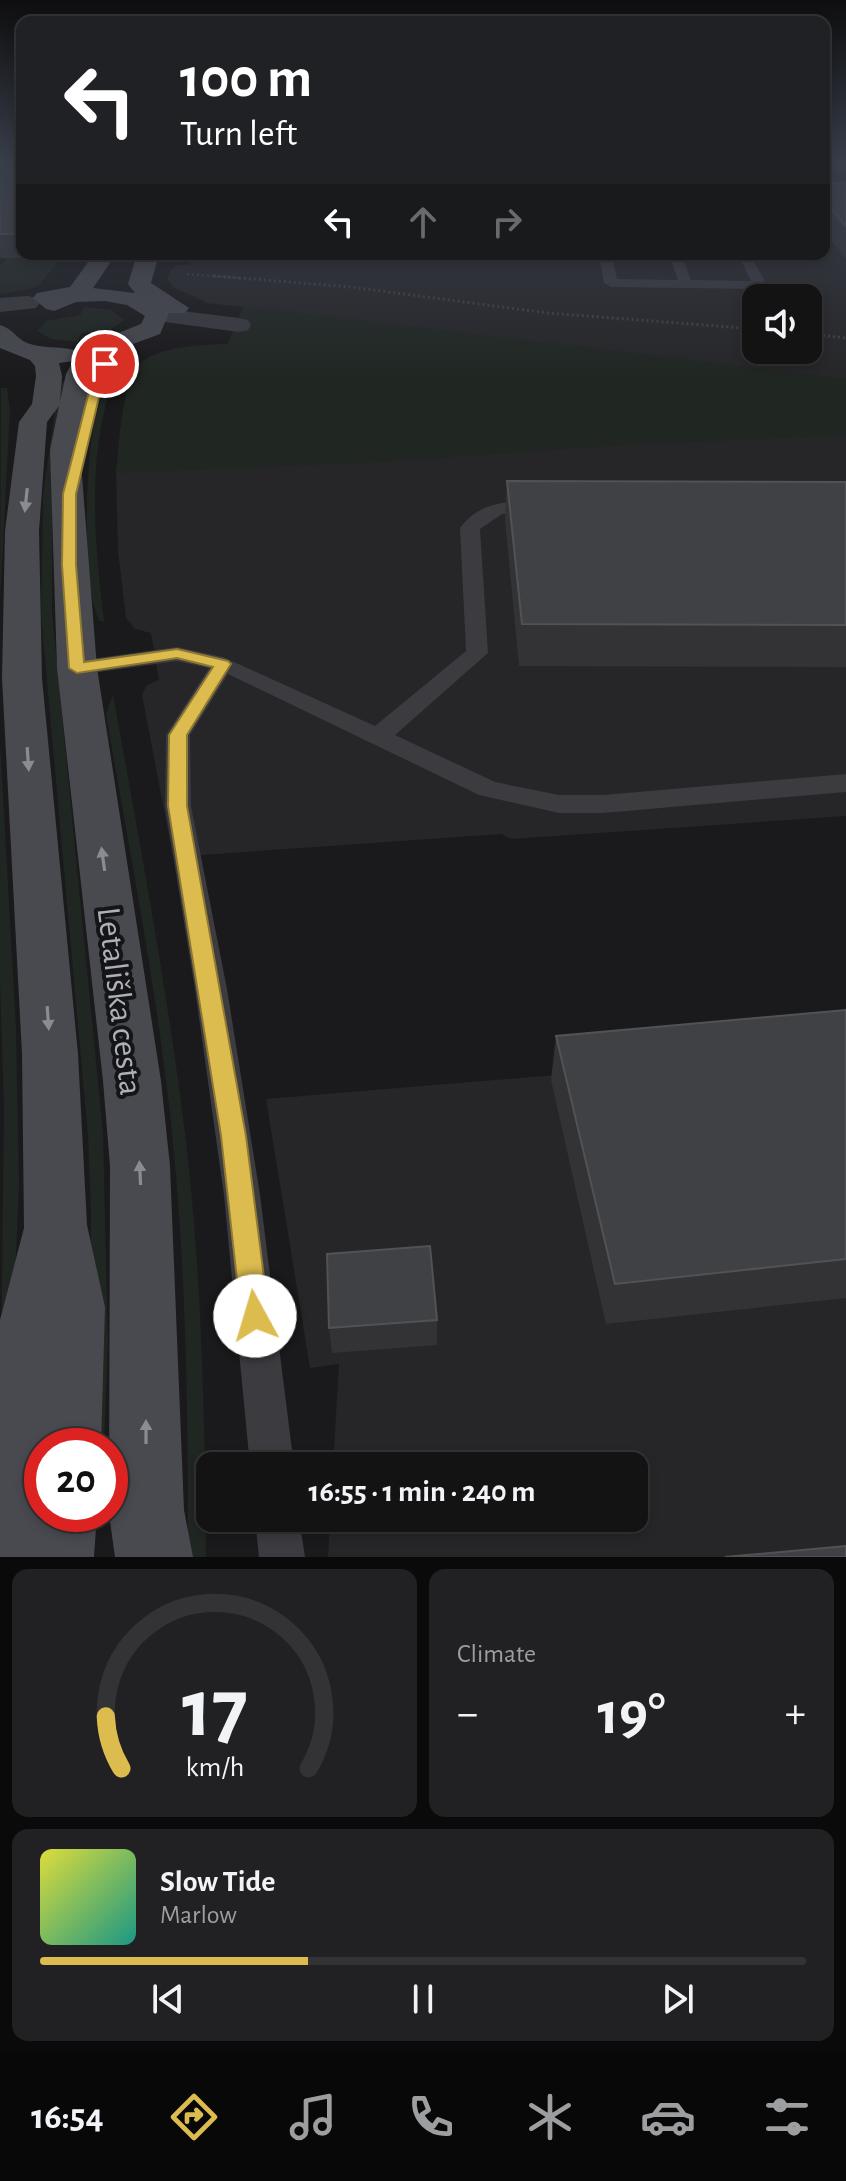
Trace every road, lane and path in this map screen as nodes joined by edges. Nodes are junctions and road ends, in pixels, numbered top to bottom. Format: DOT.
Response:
graph roads {
  1 [pos="86,260"];
  2 [pos="101,260"];
  3 [pos="121,260"];
  4 [pos="146,260"];
  5 [pos="606,260"];
  6 [pos="677,260"];
  7 [pos="747,260"];
  8 [pos="177,273"];
  9 [pos="686,284"];
  10 [pos="74,296"];
  11 [pos="124,298"];
  12 [pos="36,301"];
  13 [pos="170,320"];
  14 [pos="0,323"];
  15 [pos="239,325"];
  16 [pos="742,328"];
  17 [pos="822,335"];
  18 [pos="846,338"];
  19 [pos="126,349"];
  20 [pos="38,353"];
  21 [pos="92,354"];
  22 [pos="0,355"];
  23 [pos="24,398"];
  24 [pos="69,494"];
  25 [pos="553,507"];
  26 [pos="223,664"];
  27 [pos="77,668"];
  28 [pos="11,679"];
  29 [pos="377,737"];
  30 [pos="846,783"];
  31 [pos="55,1225"];
  32 [pos="66,1428"];
  33 [pos="270,1452"];
  34 [pos="57,1532"];
  35 [pos="279,1532"];
  36 [pos="145,1541"];
  37 [pos="11,1557"];
  38 [pos="55,1557"];
  39 [pos="282,1557"];
  1 -- 12 [label="main road"];
  2 -- 10 [label="main road"];
  3 -- 11 [label="main road"];
  4 -- 13 [label="main road"];
  5 -- 9 [label="lane"];
  6 -- 9 [label="lane"];
  7 -- 9 [label="lane"];
  8 -- 16 [label="path"];
  10 -- 11 [label="main road"];
  10 -- 12 [label="main road"];
  10 -- 14 [label="main road"];
  11 -- 13 [label="main road"];
  12 -- 14 [label="main road"];
  13 -- 15 [label="street"];
  13 -- 19 [label="main road, Letališka cesta"];
  13 -- 21 [label="main road, Letališka cesta"];
  14 -- 20 [label="main road, Letališka cesta"];
  17 -- 18 [label="path"];
  19 -- 21 [label="main road, Letališka cesta"];
  19 -- 24 [label="main road, Letališka cesta"];
  20 -- 21 [label="main road, Letališka cesta"];
  20 -- 23 [label="main road"];
  21 -- 24 [label="main road, Letališka cesta"];
  22 -- 23 [label="main road"];
  23 -- 28 [label="main road, one-way"];
  24 -- 27 [label="main road, Letališka cesta"];
  25 -- 29 [label="lane"];
  26 -- 27 [label="lane"];
  26 -- 29 [label="lane"];
  26 -- 33 [label="lane"];
  36 -- 27 [label="main road, Letališka cesta, one-way"];
  28 -- 31 [label="main road, one-way"];
  29 -- 30 [label="lane"];
  31 -- 32 [label="main road"];
  31 -- 37 [label="main road"];
  34 -- 38 [label="main road"];
  35 -- 39 [label="lane"];
}
